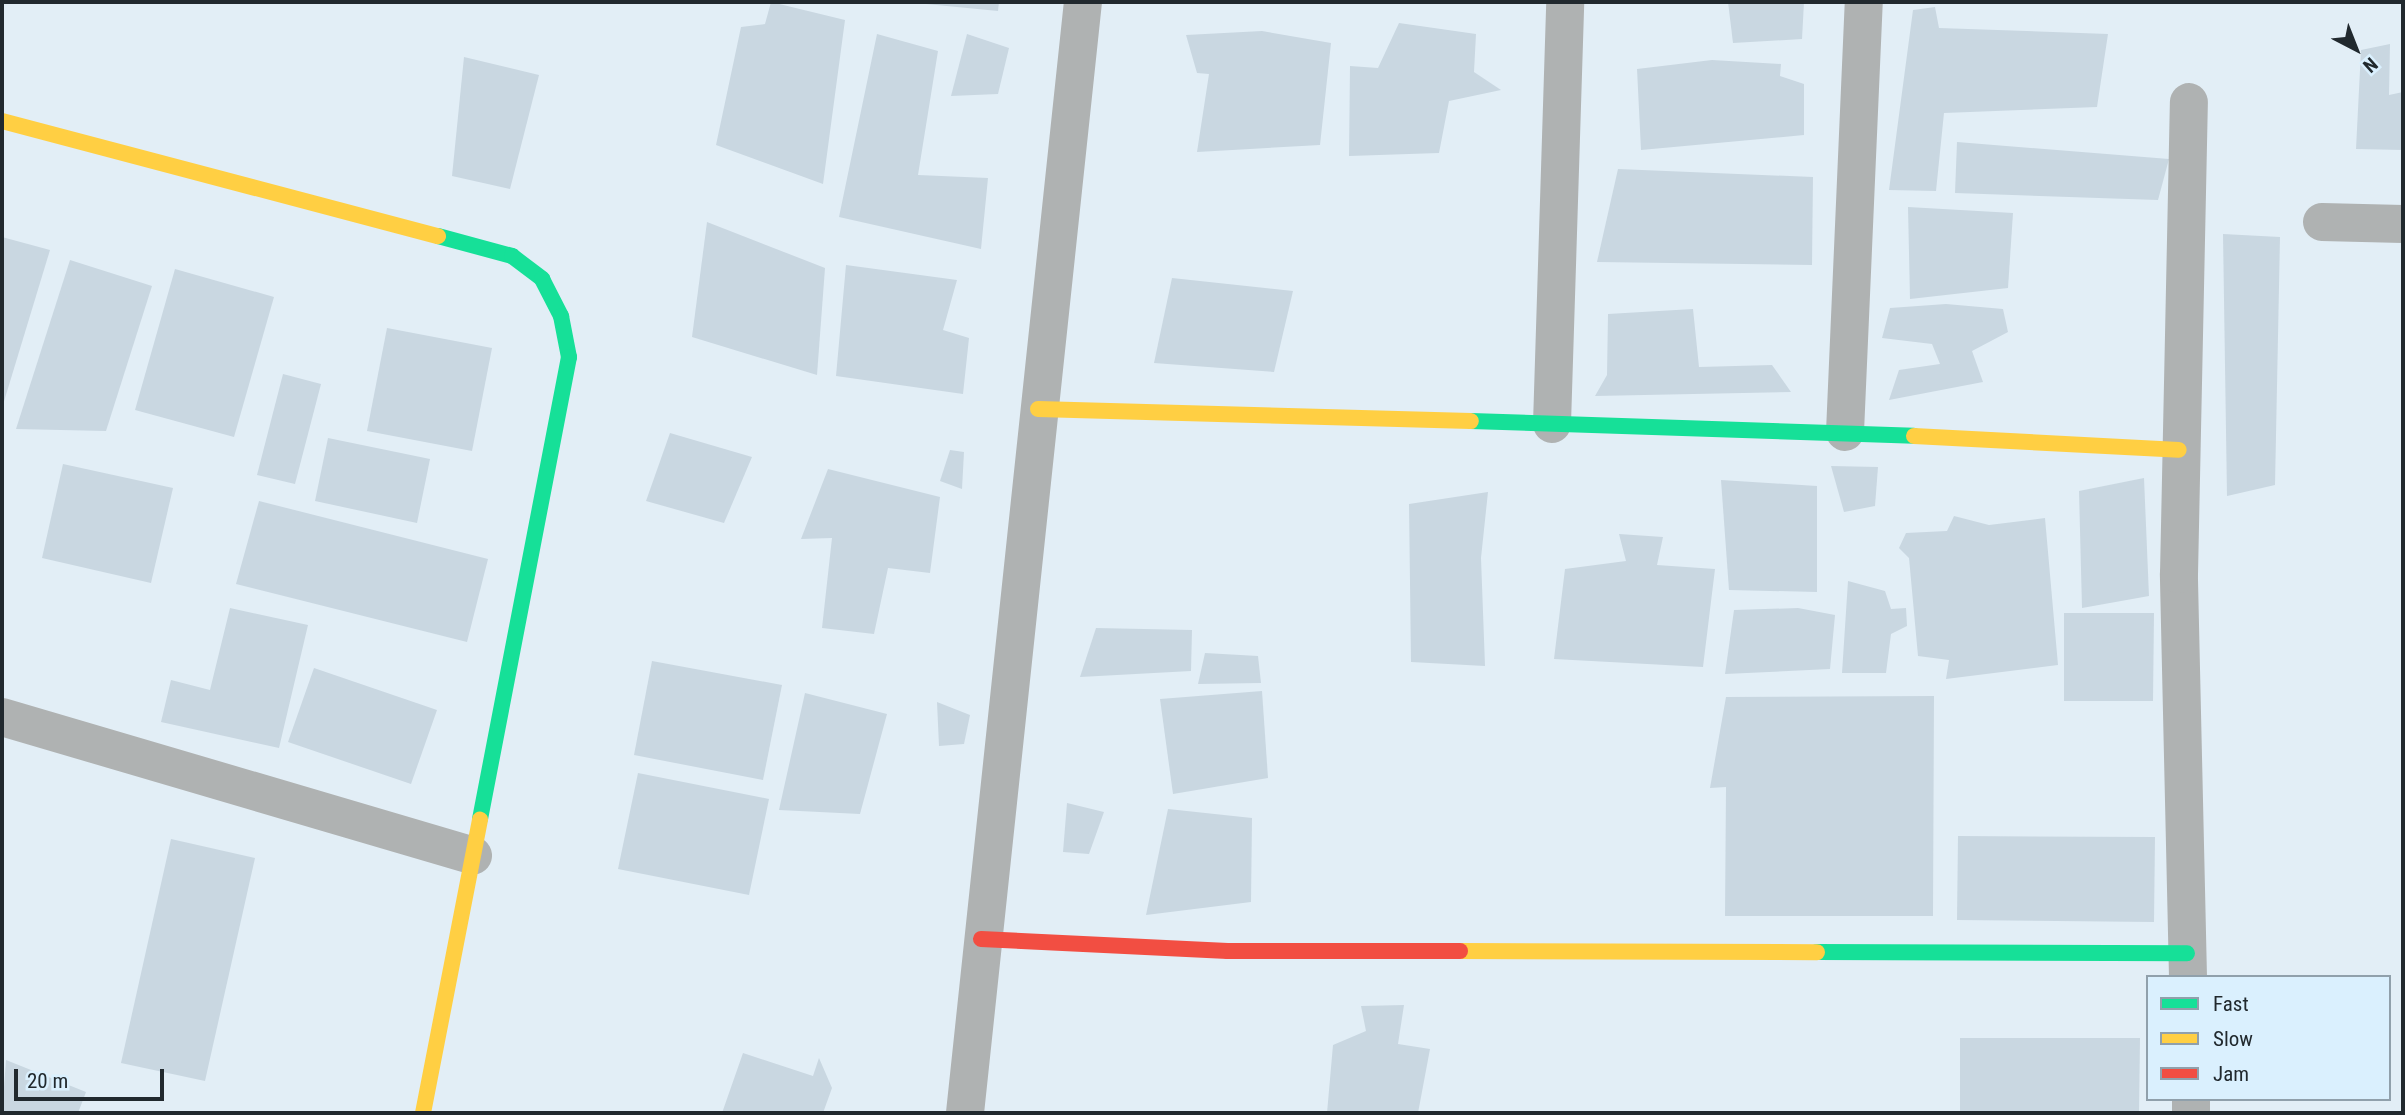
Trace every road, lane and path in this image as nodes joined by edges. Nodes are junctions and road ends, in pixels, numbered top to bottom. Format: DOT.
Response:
graph roads {
  1 [pos="1083,2"];
  2 [pos="1565,2"];
  3 [pos="1864,2"];
  4 [pos="2189,102"];
  5 [pos="2,121"];
  6 [pos="2322,222"];
  7 [pos="2403,224"];
  8 [pos="1038,409"];
  9 [pos="1552,424"];
  10 [pos="1845,432"];
  11 [pos="2179,450"];
  12 [pos="2,717"];
  13 [pos="473,856"];
  14 [pos="981,939"];
  15 [pos="2187,965"];
  16 [pos="423,1113"];
  17 [pos="965,1113"];
  1 -- 8 [label="street"];
  2 -- 9 [label="street"];
  3 -- 10 [label="street"];
  4 -- 11 [label="street"];
  5 -- 13 [label="street"];
  6 -- 7 [label="street"];
  8 -- 9 [label="street"];
  8 -- 14 [label="street"];
  9 -- 10 [label="street"];
  10 -- 11 [label="street"];
  11 -- 15 [label="street"];
  12 -- 13 [label="street"];
  13 -- 16 [label="street"];
  14 -- 15 [label="street"];
  14 -- 17 [label="street"];
}
